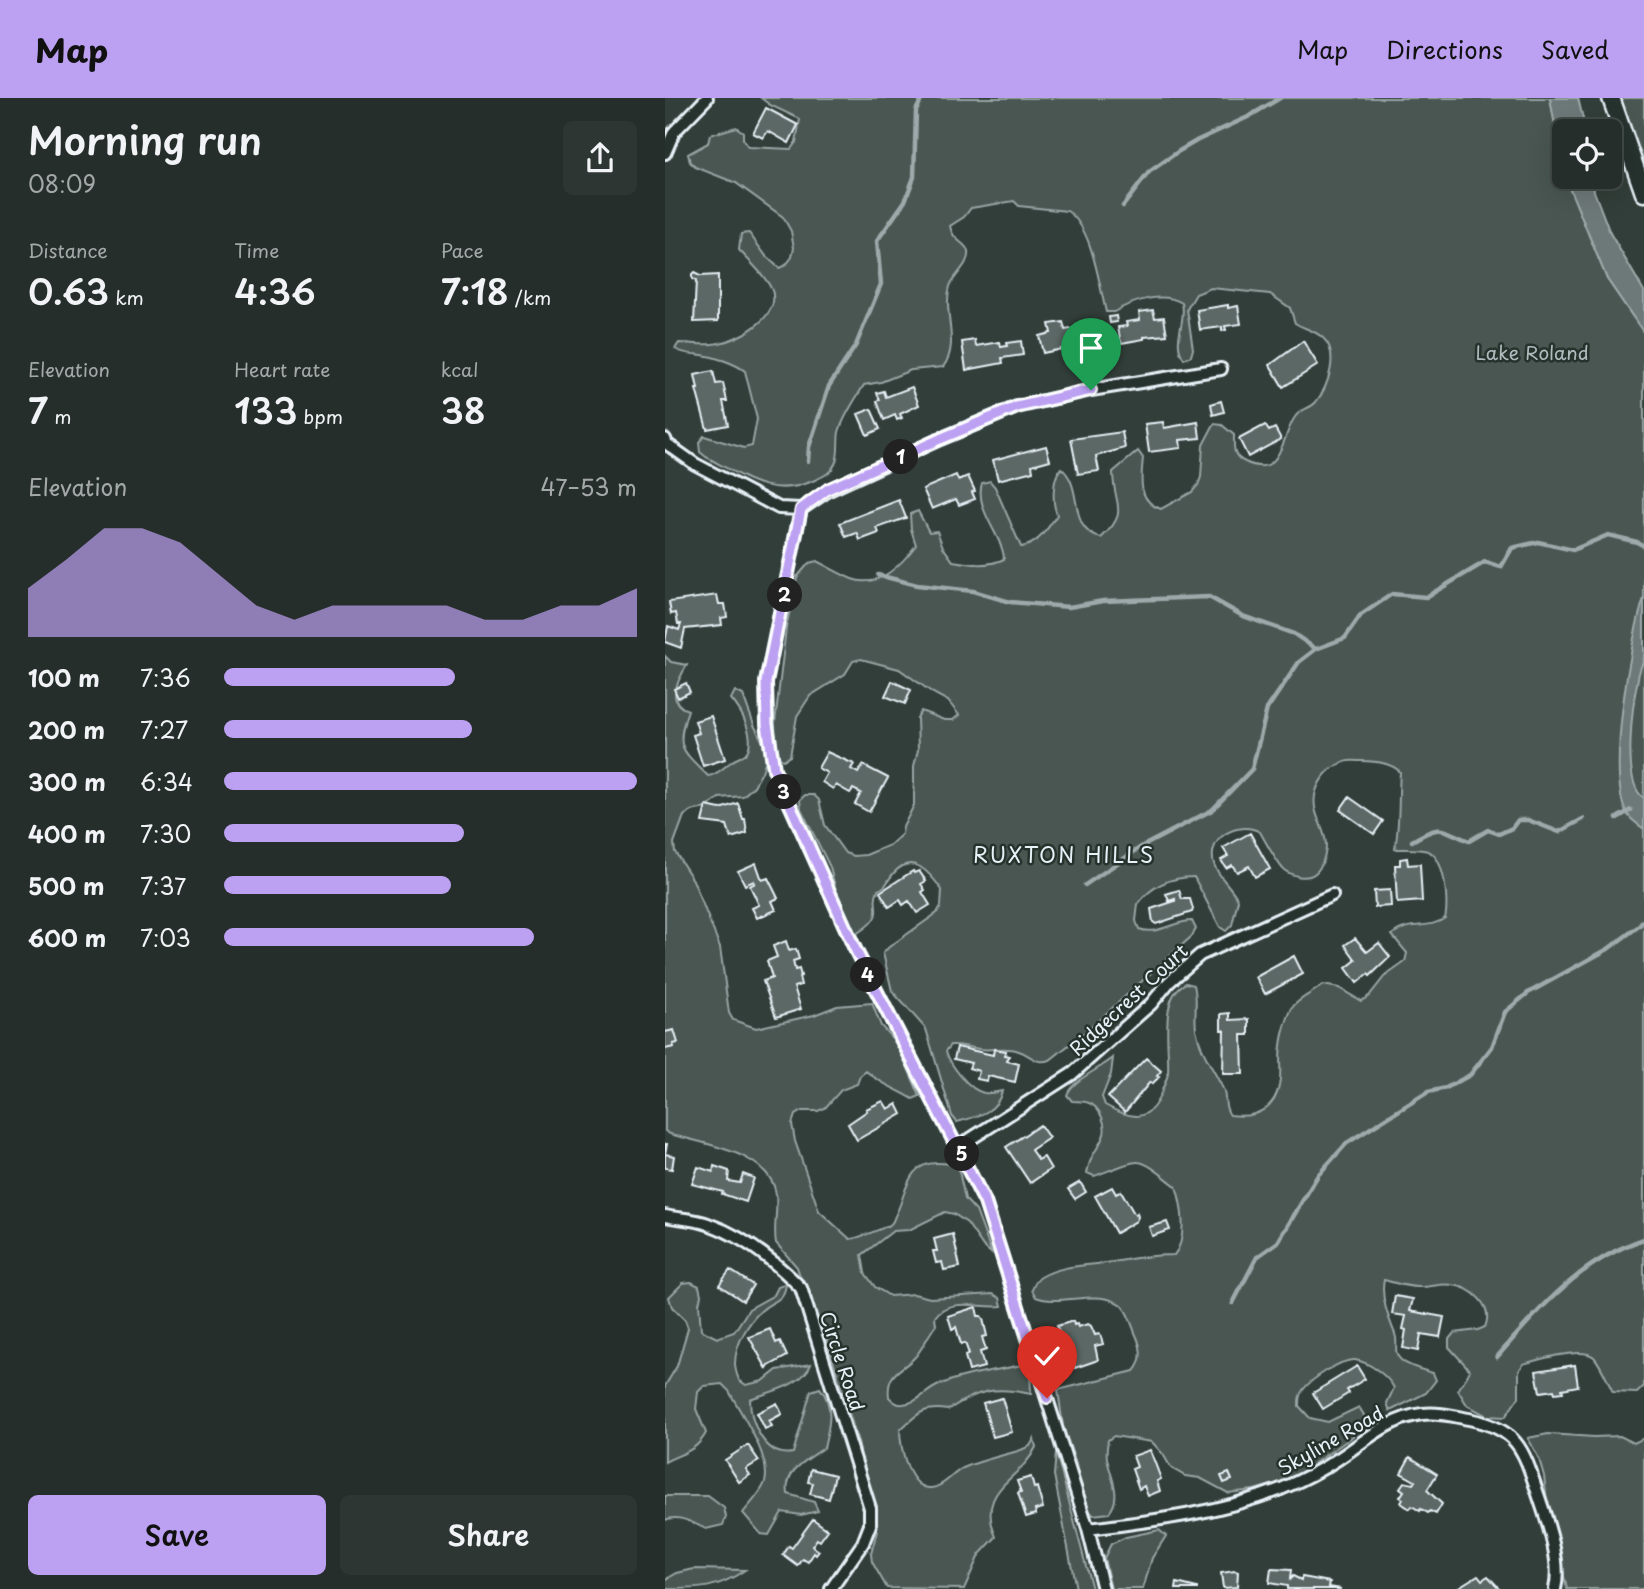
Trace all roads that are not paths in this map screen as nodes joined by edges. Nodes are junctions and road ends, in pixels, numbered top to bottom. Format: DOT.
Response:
graph roads {
  1 [pos="707,98"];
  2 [pos="1611,98"];
  3 [pos="665,153"];
  4 [pos="1644,192"];
  5 [pos="1221,369"];
  6 [pos="665,439"];
  7 [pos="801,509"];
  8 [pos="1332,895"];
  9 [pos="958,1147"];
  10 [pos="665,1216"];
  11 [pos="1088,1529"];
  12 [pos="831,1589"];
  13 [pos="1103,1589"];
  14 [pos="1555,1589"];
  1 -- 3 [label="street"];
  2 -- 4 [label="main road"];
  5 -- 7 [label="street"];
  6 -- 7 [label="street"];
  7 -- 9 [label="street"];
  8 -- 9 [label="street, Ridgecrest Court"];
  9 -- 11 [label="street"];
  10 -- 12 [label="street, Circle Road"];
  11 -- 13 [label="street"];
  11 -- 14 [label="street, Skyline Road"];
}
